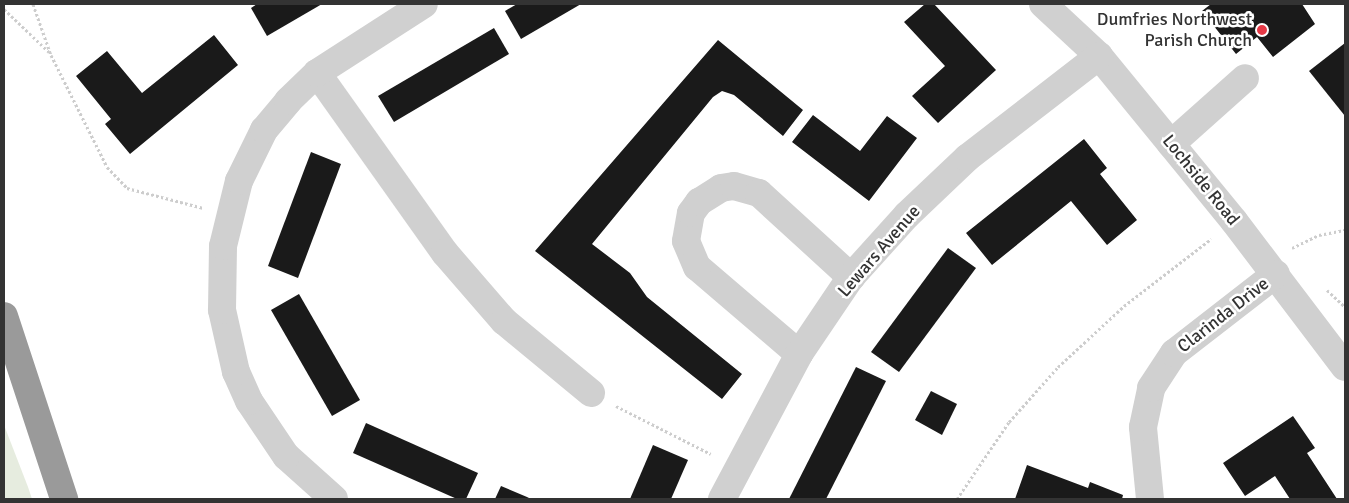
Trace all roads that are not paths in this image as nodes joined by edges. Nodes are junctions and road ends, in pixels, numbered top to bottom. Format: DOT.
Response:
graph roads {
  1 [pos="424,4"];
  2 [pos="1044,4"];
  3 [pos="1099,56"];
  4 [pos="317,73"];
  5 [pos="1245,78"];
  6 [pos="1171,144"];
  7 [pos="1276,274"];
  8 [pos="852,277"];
  9 [pos="4,316"];
  10 [pos="8,337"];
  11 [pos="799,354"];
  12 [pos="1345,367"];
  13 [pos="591,394"];
  14 [pos="64,499"];
  15 [pos="334,499"];
  16 [pos="722,499"];
  17 [pos="1150,499"];
  1 -- 4 [label="street"];
  2 -- 3 [label="street, Lochside Road"];
  3 -- 6 [label="street, Lochside Road"];
  3 -- 8 [label="street, Lewars Avenue"];
  4 -- 13 [label="street"];
  4 -- 15 [label="street"];
  5 -- 6 [label="street"];
  6 -- 7 [label="street, Lochside Road"];
  7 -- 12 [label="street, Lochside Road"];
  7 -- 17 [label="street, Clarinda Drive"];
  8 -- 11 [label="street, Lewars Avenue"];
  8 -- 11 [label="street"];
  9 -- 10 [label="highway"];
  10 -- 14 [label="highway"];
  11 -- 16 [label="street, Lewars Avenue"];
}
